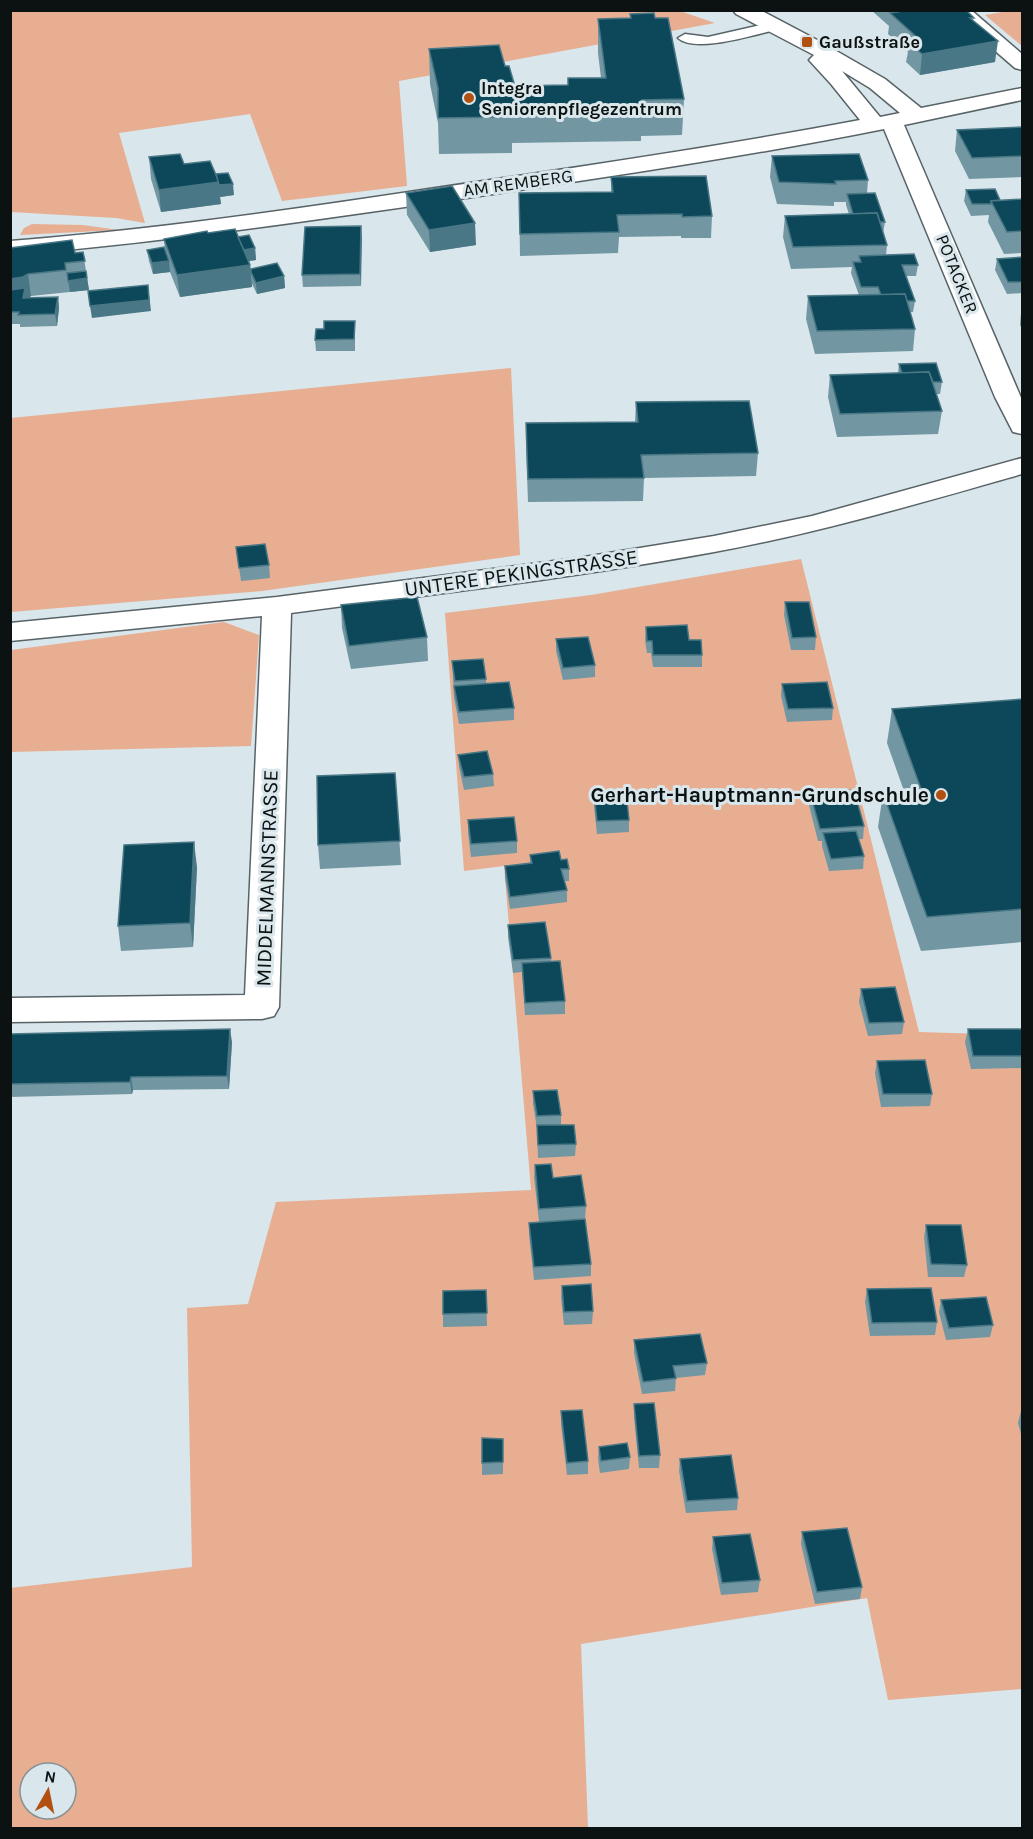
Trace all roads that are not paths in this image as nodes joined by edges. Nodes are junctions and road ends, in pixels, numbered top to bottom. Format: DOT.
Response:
graph roads {
  1 [pos="743,10"];
  2 [pos="958,10"];
  3 [pos="774,26"];
  4 [pos="685,38"];
  5 [pos="796,38"];
  6 [pos="1023,64"];
  7 [pos="1023,94"];
  8 [pos="917,116"];
  9 [pos="882,123"];
  10 [pos="10,248"];
  11 [pos="1023,426"];
  12 [pos="1023,466"];
  13 [pos="277,606"];
  14 [pos="10,632"];
  15 [pos="10,1010"];
  1 -- 3 [label="street"];
  2 -- 6 [label="street"];
  3 -- 4 [label="lane"];
  3 -- 5 [label="street"];
  5 -- 8 [label="street"];
  5 -- 9 [label="street, POTACKER"];
  7 -- 8 [label="street, AM REMBERG"];
  8 -- 9 [label="street, AM REMBERG"];
  9 -- 10 [label="street, AM REMBERG"];
  9 -- 11 [label="street, POTACKER"];
  12 -- 13 [label="street, UNTERE PEKINGSTRASSE"];
  13 -- 14 [label="street, UNTERE PEKINGSTRASSE"];
  13 -- 15 [label="street, MIDDELMANNSTRASSE"];
}
